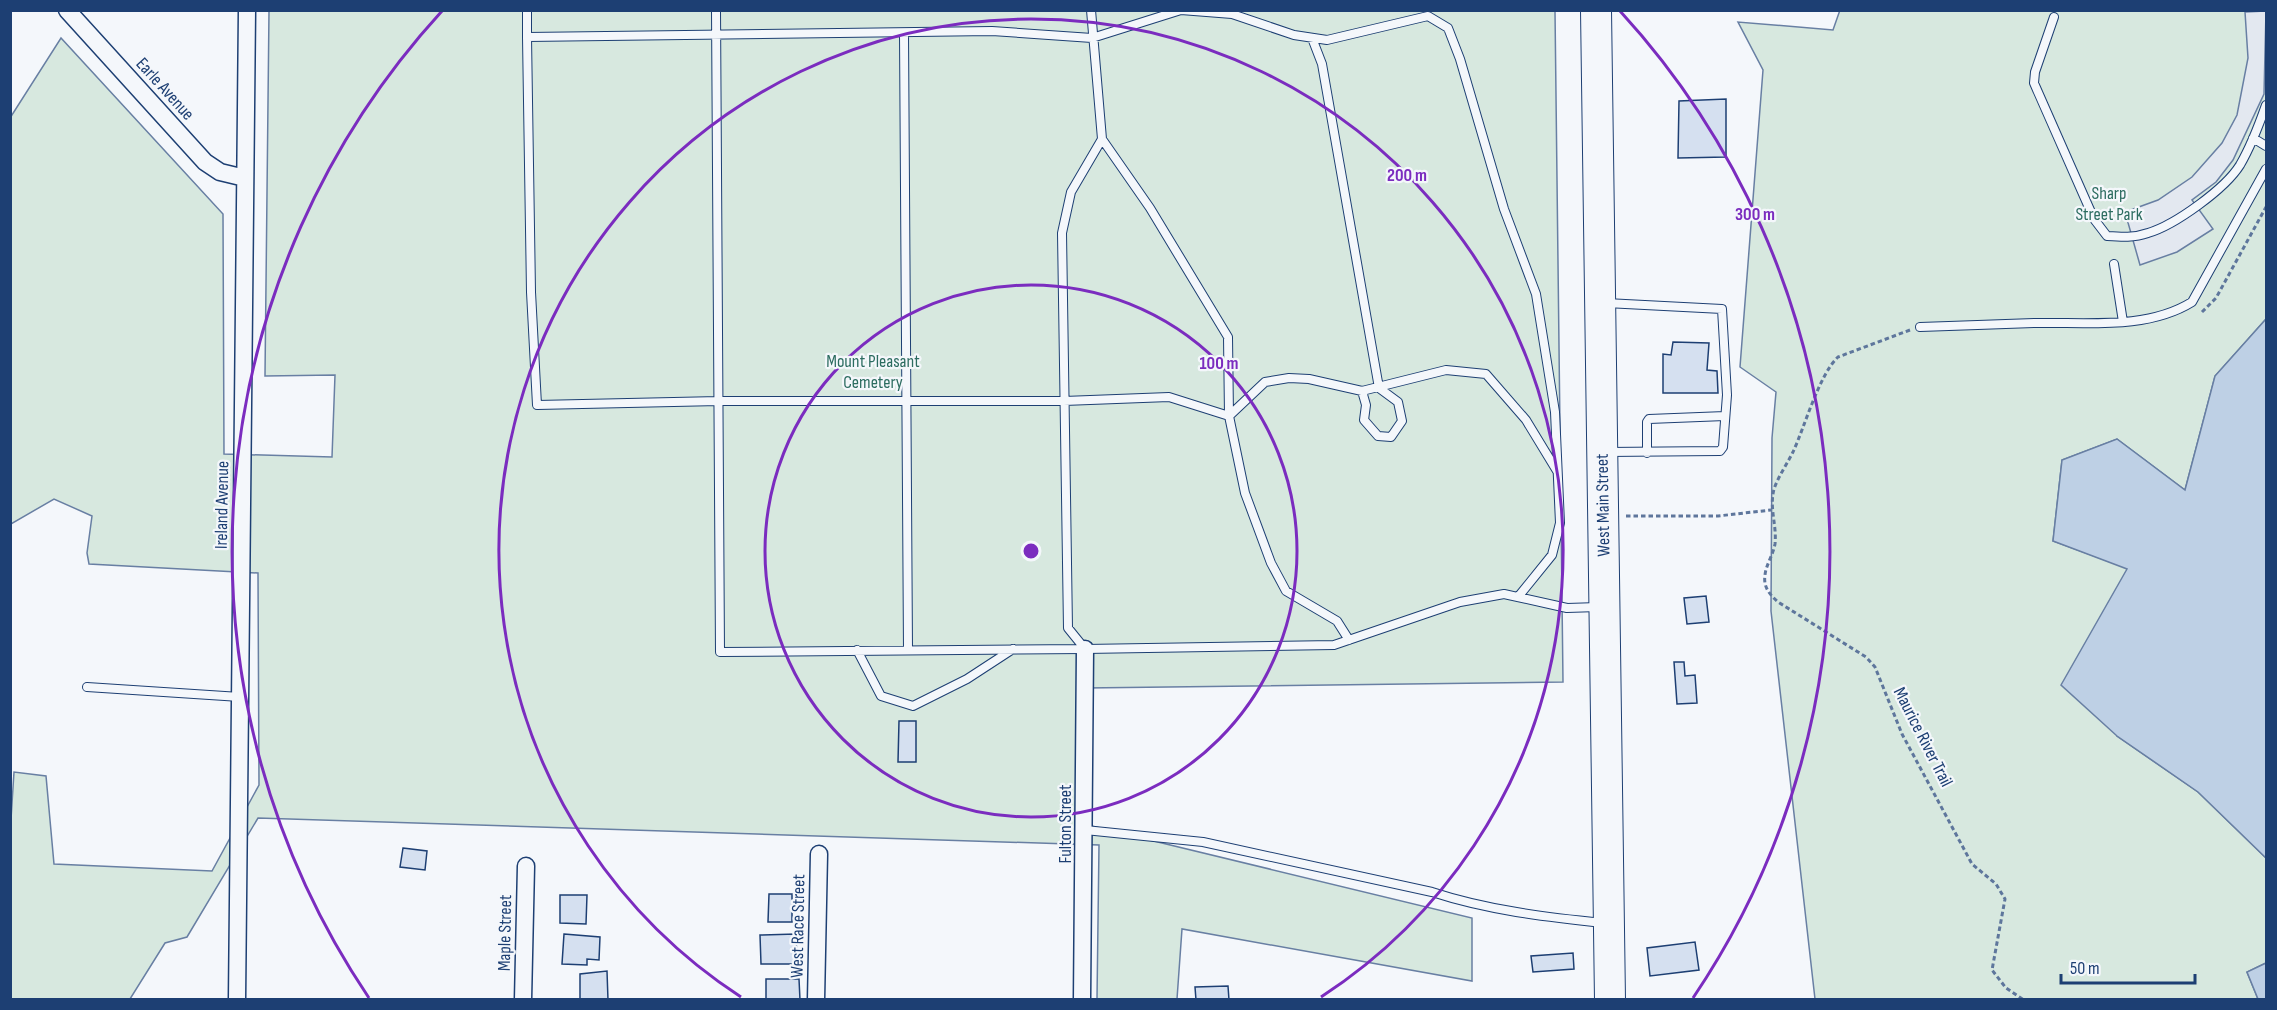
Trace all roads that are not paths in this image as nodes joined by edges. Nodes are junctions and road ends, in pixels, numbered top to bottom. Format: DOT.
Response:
graph roads {
  1 [pos="67,10"];
  2 [pos="247,10"];
  3 [pos="527,10"];
  4 [pos="716,10"];
  5 [pos="1091,10"];
  6 [pos="1181,10"];
  7 [pos="1596,10"];
  8 [pos="2054,17"];
  9 [pos="904,34"];
  10 [pos="717,36"];
  11 [pos="528,37"];
  12 [pos="1092,38"];
  13 [pos="1312,38"];
  14 [pos="2266,105"];
  15 [pos="2253,138"];
  16 [pos="1102,139"];
  17 [pos="2266,146"];
  18 [pos="2266,169"];
  19 [pos="245,178"];
  20 [pos="2114,264"];
  21 [pos="1600,303"];
  22 [pos="2123,322"];
  23 [pos="1920,327"];
  24 [pos="1379,388"];
  25 [pos="1362,391"];
  26 [pos="719,401"];
  27 [pos="1064,401"];
  28 [pos="908,402"];
  29 [pos="1229,416"];
  30 [pos="1725,416"];
  31 [pos="1603,452"];
  32 [pos="1647,453"];
  33 [pos="1559,473"];
  34 [pos="1518,597"];
  35 [pos="1605,607"];
  36 [pos="1349,640"];
  37 [pos="908,649"];
  38 [pos="1013,649"];
  39 [pos="1085,649"];
  40 [pos="857,650"];
  41 [pos="87,687"];
  42 [pos="240,697"];
  43 [pos="1085,830"];
  44 [pos="819,854"];
  45 [pos="526,866"];
  46 [pos="1609,924"];
  47 [pos="237,999"];
  48 [pos="523,999"];
  49 [pos="816,999"];
  50 [pos="1082,999"];
  51 [pos="1610,999"];
  1 -- 19 [label="street, Earle Avenue"];
  2 -- 19 [label="street, Ireland Avenue"];
  3 -- 11 [label="lane"];
  4 -- 10 [label="lane"];
  5 -- 12 [label="lane"];
  6 -- 12 [label="lane"];
  6 -- 13 [label="lane"];
  7 -- 21 [label="highway, West Main Street"];
  8 -- 15 [label="lane"];
  9 -- 10 [label="lane"];
  9 -- 12 [label="lane"];
  9 -- 28 [label="lane"];
  10 -- 11 [label="lane"];
  10 -- 26 [label="lane"];
  11 -- 26 [label="lane"];
  12 -- 16 [label="lane"];
  13 -- 24 [label="lane"];
  13 -- 33 [label="lane"];
  14 -- 15 [label="lane"];
  15 -- 17 [label="lane"];
  16 -- 27 [label="lane"];
  16 -- 29 [label="lane"];
  18 -- 22 [label="lane"];
  19 -- 42 [label="street, Ireland Avenue"];
  20 -- 22 [label="lane"];
  21 -- 30 [label="lane"];
  21 -- 31 [label="highway, West Main Street"];
  22 -- 23 [label="lane"];
  24 -- 25 [label="lane"];
  24 -- 25 [label="lane"];
  24 -- 33 [label="lane"];
  25 -- 29 [label="lane"];
  26 -- 28 [label="lane"];
  26 -- 40 [label="lane"];
  27 -- 28 [label="lane"];
  27 -- 29 [label="lane"];
  27 -- 39 [label="lane"];
  28 -- 37 [label="lane"];
  29 -- 36 [label="lane"];
  30 -- 32 [label="lane"];
  30 -- 32 [label="lane"];
  31 -- 32 [label="lane"];
  31 -- 35 [label="highway, West Main Street"];
  33 -- 34 [label="lane"];
  34 -- 35 [label="lane"];
  34 -- 36 [label="lane"];
  35 -- 46 [label="highway, West Main Street"];
  36 -- 39 [label="lane"];
  37 -- 38 [label="lane"];
  37 -- 40 [label="lane"];
  38 -- 39 [label="lane"];
  38 -- 40 [label="lane"];
  39 -- 43 [label="street, Fulton Street"];
  41 -- 42 [label="lane"];
  42 -- 47 [label="street, Ireland Avenue"];
  43 -- 46 [label="lane"];
  43 -- 50 [label="street, Fulton Street"];
  44 -- 49 [label="street, West Race Street"];
  45 -- 48 [label="street, Maple Street"];
  46 -- 51 [label="highway, West Main Street"];
}
